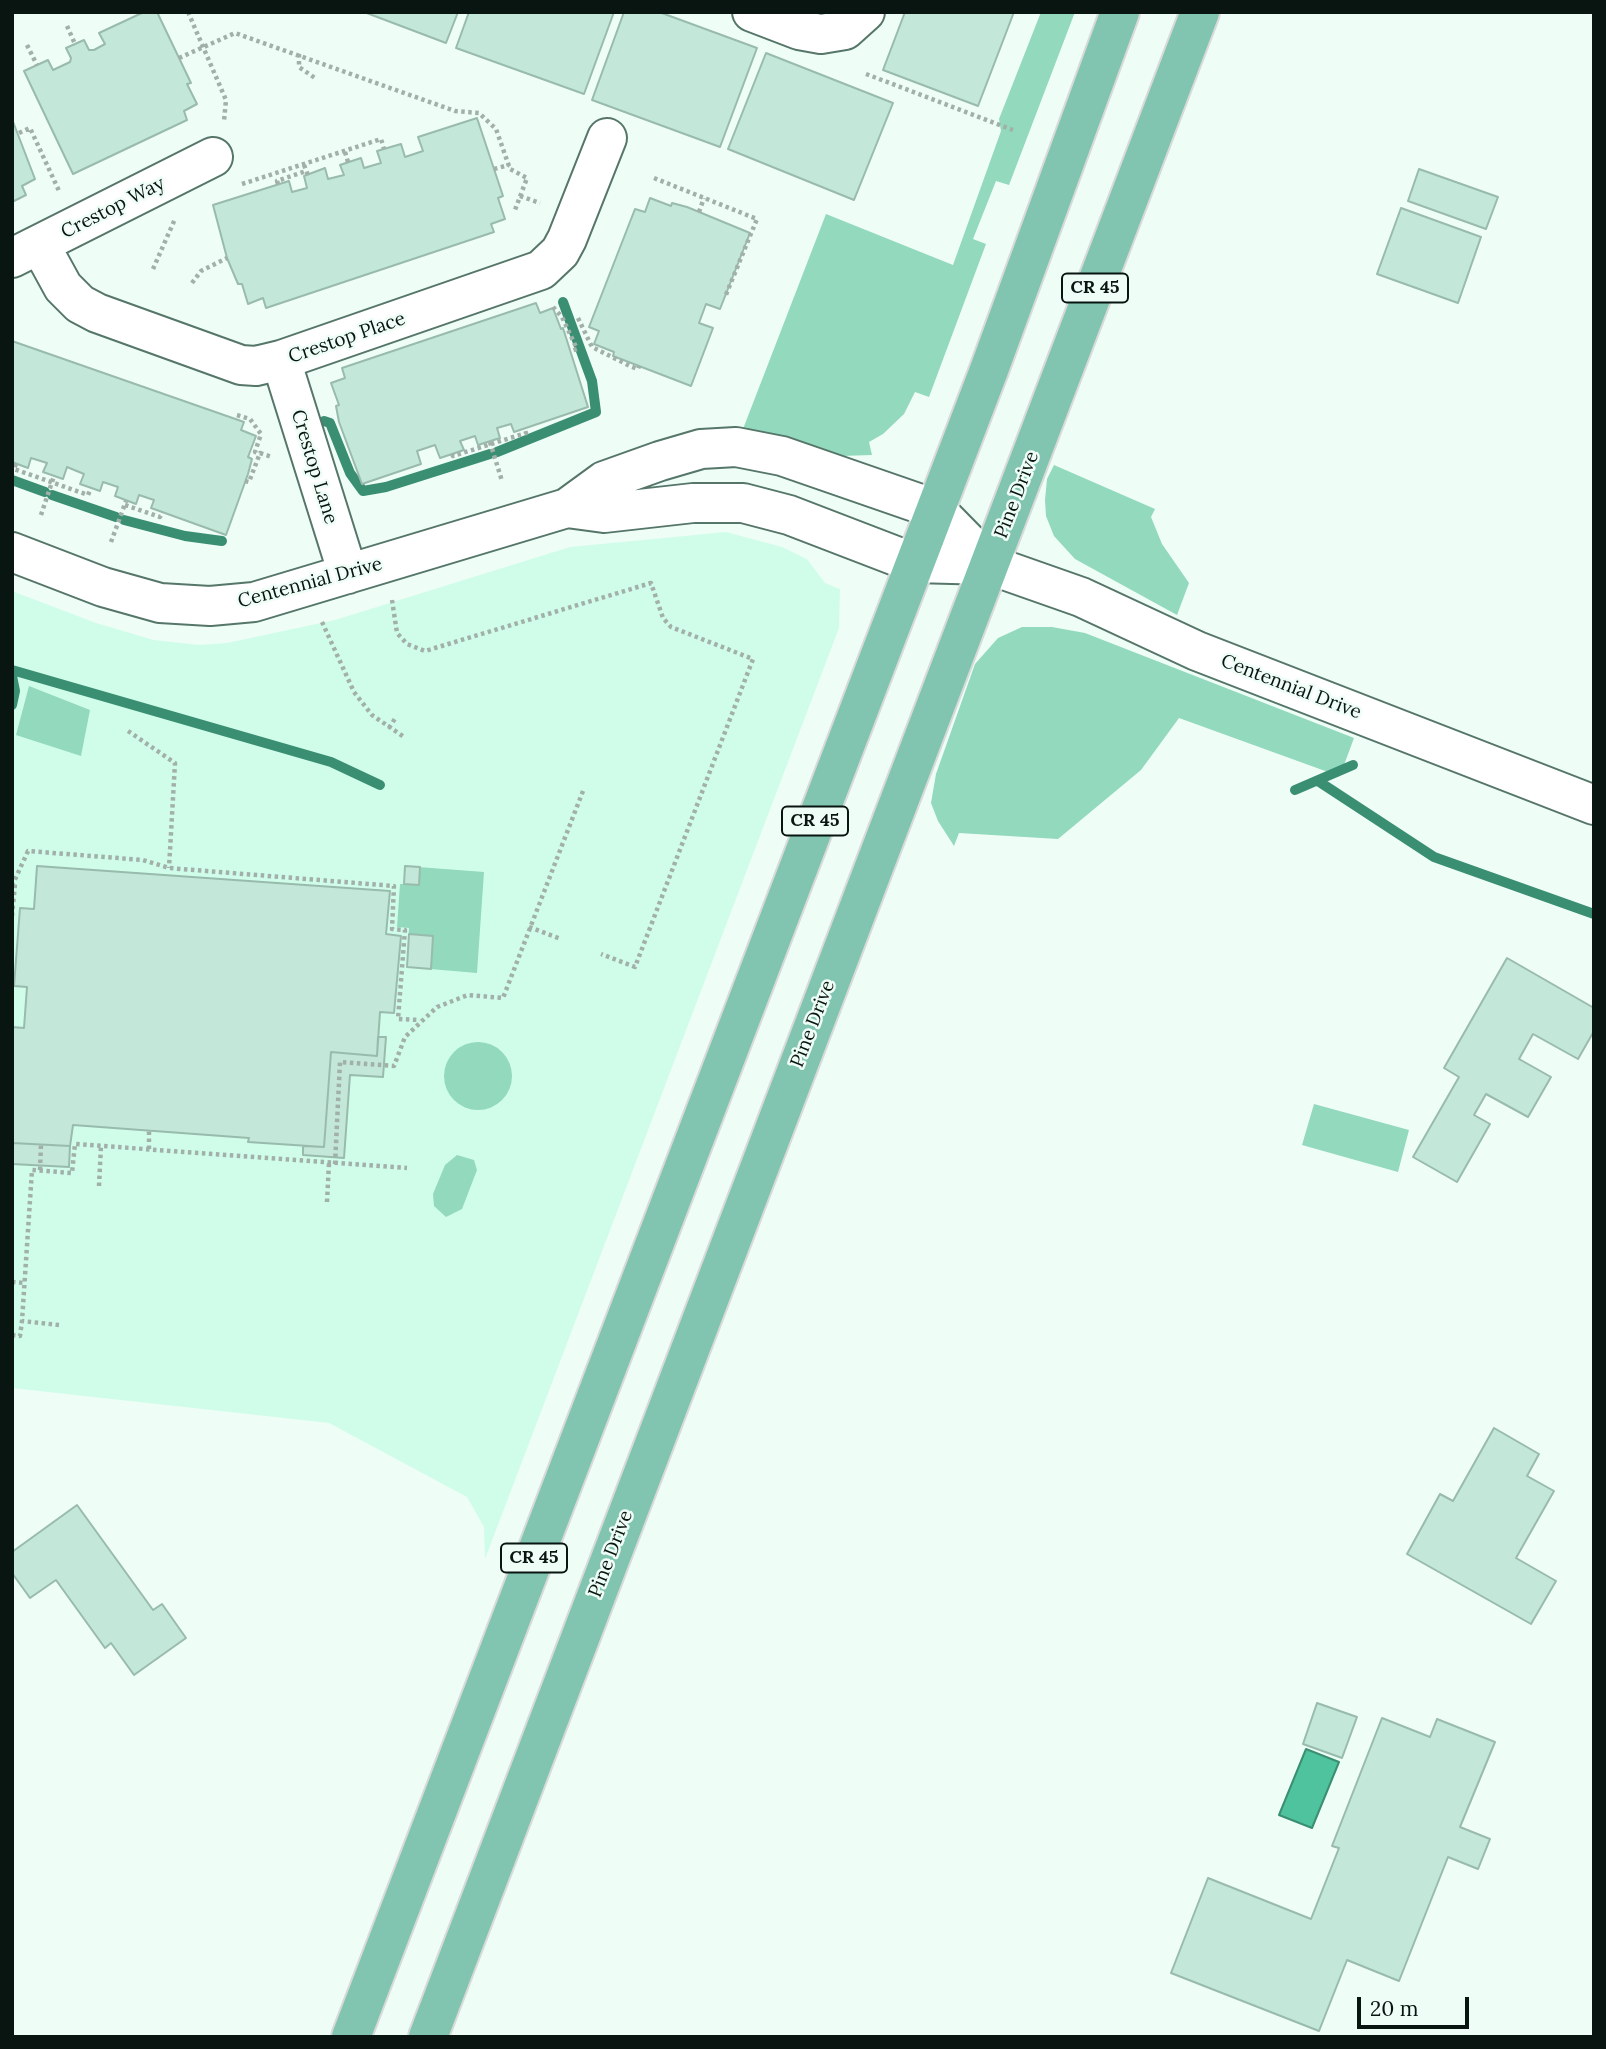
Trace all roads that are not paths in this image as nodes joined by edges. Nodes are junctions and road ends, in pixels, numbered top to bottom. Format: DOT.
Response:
graph roads {
  1 [pos="752,12"];
  2 [pos="865,12"];
  3 [pos="1120,12"];
  4 [pos="1200,12"];
  5 [pos="607,138"];
  6 [pos="215,143"];
  7 [pos="26,251"];
  8 [pos="281,360"];
  9 [pos="567,508"];
  10 [pos="935,509"];
  11 [pos="12,552"];
  12 [pos="914,563"];
  13 [pos="990,565"];
  14 [pos="348,574"];
  15 [pos="1594,805"];
  16 [pos="351,2037"];
  17 [pos="428,2037"];
  1 -- 2 [label="street"];
  3 -- 10 [label="main road, CR 45"];
  4 -- 13 [label="main road, Pine Drive / CR 45"];
  5 -- 8 [label="street, Crestop Place"];
  6 -- 7 [label="street, Crestop Way"];
  7 -- 8 [label="street, Crestop Place"];
  8 -- 14 [label="street, Crestop Lane"];
  9 -- 10 [label="street, Centennial Drive"];
  9 -- 12 [label="street, Centennial Drive"];
  9 -- 14 [label="street, Centennial Drive"];
  10 -- 12 [label="main road, CR 45"];
  10 -- 13 [label="street, Centennial Drive"];
  11 -- 14 [label="street, Centennial Drive"];
  12 -- 13 [label="street, Centennial Drive"];
  12 -- 16 [label="main road, CR 45"];
  13 -- 15 [label="street, Centennial Drive"];
  13 -- 17 [label="main road, Pine Drive / CR 45"];
}
